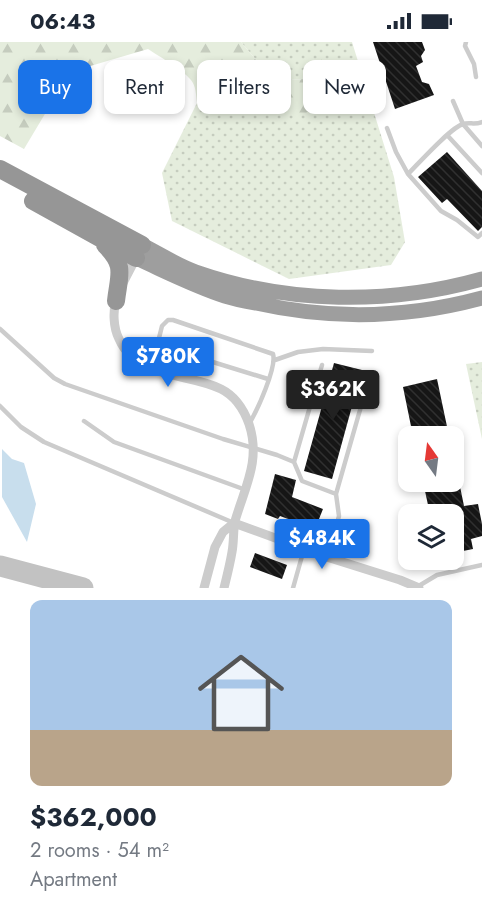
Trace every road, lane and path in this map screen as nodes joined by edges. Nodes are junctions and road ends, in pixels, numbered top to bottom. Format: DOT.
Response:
graph roads {
  1 [pos="466,42"];
  2 [pos="476,78"];
  3 [pos="453,101"];
  4 [pos="482,122"];
  5 [pos="463,124"];
  6 [pos="387,128"];
  7 [pos="447,135"];
  8 [pos="482,146"];
  9 [pos="0,169"];
  10 [pos="482,173"];
  11 [pos="408,174"];
  12 [pos="0,182"];
  13 [pos="482,233"];
  14 [pos="98,237"];
  15 [pos="139,252"];
  16 [pos="482,279"];
  17 [pos="482,298"];
  18 [pos="116,301"];
  19 [pos="0,329"];
  20 [pos="372,351"];
  21 [pos="275,360"];
  22 [pos="322,365"];
  23 [pos="268,379"];
  24 [pos="368,382"];
  25 [pos="0,406"];
  26 [pos="84,421"];
  27 [pos="249,424"];
  28 [pos="253,447"];
  29 [pos="294,462"];
  30 [pos="246,490"];
  31 [pos="336,494"];
  32 [pos="234,523"];
  33 [pos="304,549"];
  34 [pos="325,556"];
  35 [pos="482,565"];
  36 [pos="418,587"];
  37 [pos="204,588"];
  38 [pos="224,588"];
  39 [pos="293,588"];
  1 -- 2 [label="lane"];
  3 -- 5 [label="lane"];
  4 -- 5 [label="lane"];
  5 -- 7 [label="lane"];
  5 -- 8 [label="lane"];
  6 -- 11 [label="lane"];
  7 -- 10 [label="lane"];
  7 -- 11 [label="lane"];
  9 -- 15 [label="highway"];
  11 -- 13 [label="lane"];
  12 -- 14 [label="highway"];
  14 -- 15 [label="highway"];
  14 -- 18 [label="highway"];
  15 -- 16 [label="highway"];
  15 -- 17 [label="highway"];
  15 -- 18 [label="street"];
  18 -- 27 [label="street"];
  19 -- 28 [label="lane"];
  20 -- 21 [label="lane"];
  21 -- 23 [label="lane"];
  21 -- 23 [label="lane"];
  22 -- 29 [label="lane"];
  23 -- 27 [label="lane"];
  24 -- 31 [label="lane"];
  25 -- 32 [label="lane"];
  26 -- 30 [label="lane"];
  27 -- 28 [label="street"];
  28 -- 29 [label="lane"];
  28 -- 30 [label="street"];
  29 -- 31 [label="lane"];
  30 -- 32 [label="street"];
  31 -- 34 [label="lane"];
  32 -- 33 [label="street"];
  32 -- 37 [label="street"];
  32 -- 38 [label="street"];
  33 -- 34 [label="street"];
  33 -- 39 [label="lane"];
  34 -- 36 [label="street"];
  35 -- 36 [label="lane"];
}
